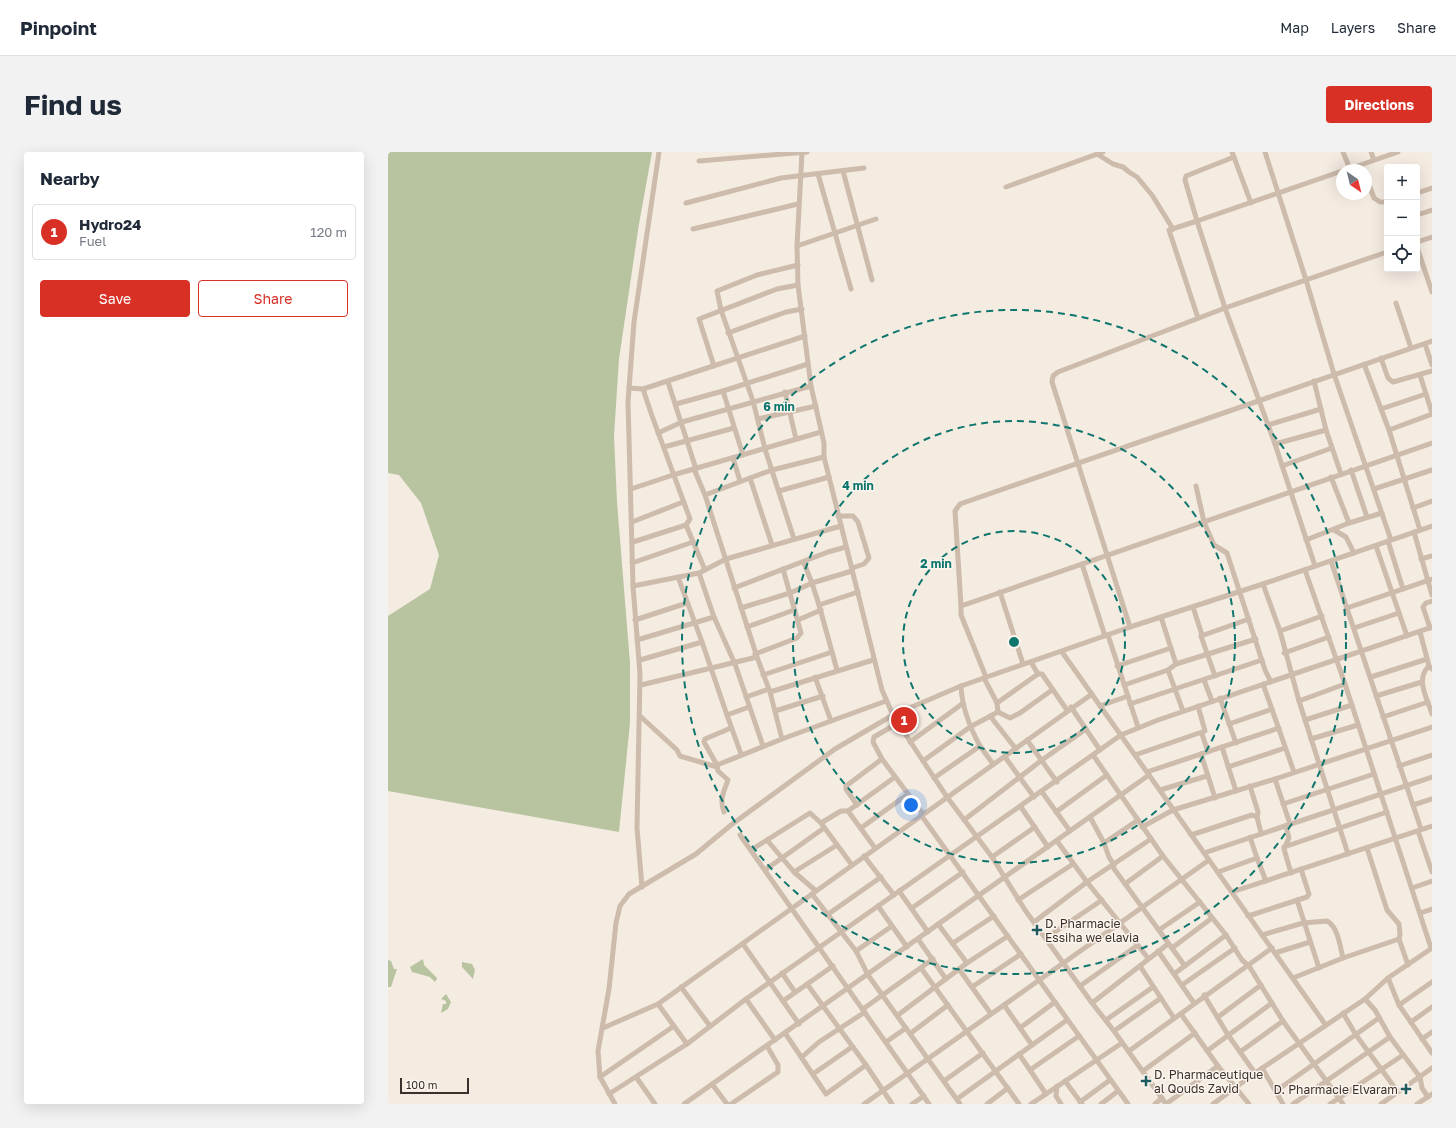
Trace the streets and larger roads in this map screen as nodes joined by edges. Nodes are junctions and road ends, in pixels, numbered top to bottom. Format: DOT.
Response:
graph roads {
  1 [pos="659,152"];
  2 [pos="804,152"];
  3 [pos="1103,152"];
  4 [pos="1265,152"];
  5 [pos="1343,152"];
  6 [pos="1371,152"];
  7 [pos="1398,152"];
  8 [pos="1097,154"];
  9 [pos="1233,155"];
  10 [pos="1374,160"];
  11 [pos="699,161"];
  12 [pos="1347,164"];
  13 [pos="1368,164"];
  14 [pos="864,168"];
  15 [pos="843,171"];
  16 [pos="818,174"];
  17 [pos="1336,174"];
  18 [pos="802,175"];
  19 [pos="1006,187"];
  20 [pos="1432,188"];
  21 [pos="1420,192"];
  22 [pos="1372,193"];
  23 [pos="1278,194"];
  24 [pos="1384,202"];
  25 [pos="686,203"];
  26 [pos="1250,203"];
  27 [pos="798,204"];
  28 [pos="1432,210"];
  29 [pos="1420,214"];
  30 [pos="876,219"];
  31 [pos="1198,221"];
  32 [pos="858,226"];
  33 [pos="693,229"];
  34 [pos="1174,229"];
  35 [pos="836,234"];
  36 [pos="1432,237"];
  37 [pos="1420,241"];
  38 [pos="797,246"];
  39 [pos="1384,253"];
  40 [pos="1420,256"];
  41 [pos="798,265"];
  42 [pos="872,280"];
  43 [pos="1306,280"];
  44 [pos="798,285"];
  45 [pos="851,289"];
  46 [pos="1432,292"];
  47 [pos="1396,303"];
  48 [pos="1225,308"];
  49 [pos="802,309"];
  50 [pos="720,310"];
  51 [pos="1198,318"];
  52 [pos="728,332"];
  53 [pos="805,336"];
  54 [pos="1432,341"];
  55 [pos="1425,344"];
  56 [pos="1411,348"];
  57 [pos="739,358"];
  58 [pos="1381,358"];
  59 [pos="808,364"];
  60 [pos="1364,364"];
  61 [pos="1432,365"];
  62 [pos="714,366"];
  63 [pos="1432,371"];
  64 [pos="1334,374"];
  65 [pos="1420,375"];
  66 [pos="1314,381"];
  67 [pos="668,382"];
  68 [pos="747,384"];
  69 [pos="811,386"];
  70 [pos="629,388"];
  71 [pos="644,388"];
  72 [pos="723,392"];
  73 [pos="785,392"];
  74 [pos="1426,394"];
  75 [pos="1259,400"];
  76 [pos="753,401"];
  77 [pos="676,404"];
  78 [pos="816,406"];
  79 [pos="728,408"];
  80 [pos="1321,409"];
  81 [pos="1381,409"];
  82 [pos="790,412"];
  83 [pos="1432,414"];
  84 [pos="758,419"];
  85 [pos="682,422"];
  86 [pos="1268,425"];
  87 [pos="734,428"];
  88 [pos="1326,430"];
  89 [pos="1389,430"];
  90 [pos="821,432"];
  91 [pos="658,433"];
  92 [pos="796,439"];
  93 [pos="688,440"];
  94 [pos="1432,443"];
  95 [pos="1276,444"];
  96 [pos="664,447"];
  97 [pos="1332,448"];
  98 [pos="765,449"];
  99 [pos="743,455"];
  100 [pos="1396,455"];
  101 [pos="824,457"];
  102 [pos="733,458"];
  103 [pos="1078,463"];
  104 [pos="1366,465"];
  105 [pos="1282,466"];
  106 [pos="695,469"];
  107 [pos="772,470"];
  108 [pos="1351,470"];
  109 [pos="1432,470"];
  110 [pos="1341,474"];
  111 [pos="673,475"];
  112 [pos="828,477"];
  113 [pos="1331,477"];
  114 [pos="750,478"];
  115 [pos="1404,479"];
  116 [pos="740,481"];
  117 [pos="1196,486"];
  118 [pos="631,489"];
  119 [pos="1374,489"];
  120 [pos="779,491"];
  121 [pos="1290,492"];
  122 [pos="705,495"];
  123 [pos="1432,501"];
  124 [pos="683,502"];
  125 [pos="1413,508"];
  126 [pos="1382,513"];
  127 [pos="838,516"];
  128 [pos="1367,517"];
  129 [pos="632,522"];
  130 [pos="1204,522"];
  131 [pos="1349,523"];
  132 [pos="686,525"];
  133 [pos="841,526"];
  134 [pos="1432,526"];
  135 [pos="1334,530"];
  136 [pos="1420,530"];
  137 [pos="1414,532"];
  138 [pos="794,539"];
  139 [pos="1306,540"];
  140 [pos="1389,541"];
  141 [pos="632,542"];
  142 [pos="693,542"];
  143 [pos="772,545"];
  144 [pos="1376,546"];
  145 [pos="846,547"];
  146 [pos="1354,552"];
  147 [pos="1108,555"];
  148 [pos="1432,556"];
  149 [pos="726,559"];
  150 [pos="1422,559"];
  151 [pos="1331,561"];
  152 [pos="804,562"];
  153 [pos="632,563"];
  154 [pos="1082,564"];
  155 [pos="1315,566"];
  156 [pos="783,569"];
  157 [pos="852,569"];
  158 [pos="705,570"];
  159 [pos="1305,570"];
  160 [pos="699,573"];
  161 [pos="678,577"];
  162 [pos="1430,580"];
  163 [pos="812,583"];
  164 [pos="1263,584"];
  165 [pos="633,586"];
  166 [pos="734,588"];
  167 [pos="1403,589"];
  168 [pos="858,592"];
  169 [pos="1000,592"];
  170 [pos="1241,592"];
  171 [pos="1392,592"];
  172 [pos="790,593"];
  173 [pos="1432,595"];
  174 [pos="1432,601"];
  175 [pos="687,603"];
  176 [pos="819,605"];
  177 [pos="961,606"];
  178 [pos="1193,607"];
  179 [pos="741,608"];
  180 [pos="1347,608"];
  181 [pos="794,610"];
  182 [pos="821,610"];
  183 [pos="1398,613"];
  184 [pos="1322,616"];
  185 [pos="714,617"];
  186 [pos="1161,617"];
  187 [pos="1249,619"];
  188 [pos="635,620"];
  189 [pos="798,620"];
  190 [pos="694,623"];
  191 [pos="747,627"];
  192 [pos="1130,627"];
  193 [pos="1354,628"];
  194 [pos="1431,628"];
  195 [pos="1280,631"];
  196 [pos="1420,632"];
  197 [pos="1202,635"];
  198 [pos="1106,636"];
  199 [pos="1407,636"];
  200 [pos="1329,637"];
  201 [pos="637,640"];
  202 [pos="1256,640"];
  203 [pos="702,642"];
  204 [pos="1171,648"];
  205 [pos="1362,651"];
  206 [pos="832,652"];
  207 [pos="1062,652"];
  208 [pos="1284,653"];
  209 [pos="1208,655"];
  210 [pos="756,656"];
  211 [pos="1337,659"];
  212 [pos="1427,659"];
  213 [pos="640,660"];
  214 [pos="873,660"];
  215 [pos="1262,660"];
  216 [pos="1031,662"];
  217 [pos="734,664"];
  218 [pos="1023,664"];
  219 [pos="1176,664"];
  220 [pos="1117,666"];
  221 [pos="1430,667"];
  222 [pos="711,669"];
  223 [pos="837,670"];
  224 [pos="1168,670"];
  225 [pos="1038,674"];
  226 [pos="763,675"];
  227 [pos="1291,675"];
  228 [pos="1215,676"];
  229 [pos="815,677"];
  230 [pos="1371,677"];
  231 [pos="985,678"];
  232 [pos="1204,680"];
  233 [pos="1271,682"];
  234 [pos="1422,682"];
  235 [pos="1263,684"];
  236 [pos="1345,684"];
  237 [pos="641,685"];
  238 [pos="1124,685"];
  239 [pos="961,686"];
  240 [pos="769,690"];
  241 [pos="1052,690"];
  242 [pos="1175,690"];
  243 [pos="1092,694"];
  244 [pos="823,696"];
  245 [pos="1128,696"];
  246 [pos="1376,696"];
  247 [pos="746,697"];
  248 [pos="1220,698"];
  249 [pos="886,701"];
  250 [pos="1212,701"];
  251 [pos="1298,701"];
  252 [pos="1428,702"];
  253 [pos="997,703"];
  254 [pos="962,704"];
  255 [pos="1130,704"];
  256 [pos="1352,705"];
  257 [pos="1100,706"];
  258 [pos="1198,706"];
  259 [pos="749,707"];
  260 [pos="1069,709"];
  261 [pos="1272,709"];
  262 [pos="774,711"];
  263 [pos="1183,711"];
  264 [pos="998,712"];
  265 [pos="1432,714"];
  266 [pos="727,715"];
  267 [pos="893,715"];
  268 [pos="640,716"];
  269 [pos="990,716"];
  270 [pos="1383,717"];
  271 [pos="1305,720"];
  272 [pos="831,721"];
  273 [pos="898,723"];
  274 [pos="1229,724"];
  275 [pos="1358,725"];
  276 [pos="970,727"];
  277 [pos="1138,727"];
  278 [pos="1432,727"];
  279 [pos="731,728"];
  280 [pos="1279,728"];
  281 [pos="1086,729"];
  282 [pos="1202,734"];
  283 [pos="1121,735"];
  284 [pos="782,738"];
  285 [pos="1027,740"];
  286 [pos="1311,740"];
  287 [pos="1390,741"];
  288 [pos="910,742"];
  289 [pos="1236,743"];
  290 [pos="764,746"];
  291 [pos="980,746"];
  292 [pos="1222,747"];
  293 [pos="1016,748"];
  294 [pos="1285,748"];
  295 [pos="1100,750"];
  296 [pos="1366,750"];
  297 [pos="1208,752"];
  298 [pos="741,754"];
  299 [pos="1201,754"];
  300 [pos="1093,755"];
  301 [pos="1135,755"];
  302 [pos="1432,755"];
  303 [pos="1005,756"];
  304 [pos="882,759"];
  305 [pos="1042,760"];
  306 [pos="923,761"];
  307 [pos="993,764"];
  308 [pos="1319,764"];
  309 [pos="717,766"];
  310 [pos="1399,766"];
  311 [pos="1228,767"];
  312 [pos="1294,772"];
  313 [pos="1148,773"];
  314 [pos="1374,774"];
  315 [pos="1107,775"];
  316 [pos="1207,776"];
  317 [pos="895,777"];
  318 [pos="1432,777"];
  319 [pos="934,778"];
  320 [pos="1020,778"];
  321 [pos="1275,779"];
  322 [pos="1057,782"];
  323 [pos="1250,786"];
  324 [pos="1406,786"];
  325 [pos="1326,789"];
  326 [pos="1160,790"];
  327 [pos="1236,791"];
  328 [pos="1042,792"];
  329 [pos="908,794"];
  330 [pos="1380,794"];
  331 [pos="1121,795"];
  332 [pos="947,797"];
  333 [pos="1034,797"];
  334 [pos="1215,798"];
  335 [pos="1432,799"];
  336 [pos="1283,804"];
  337 [pos="857,805"];
  338 [pos="1413,805"];
  339 [pos="1021,806"];
  340 [pos="1333,809"];
  341 [pos="1173,810"];
  342 [pos="848,811"];
  343 [pos="724,812"];
  344 [pos="1056,812"];
  345 [pos="1387,812"];
  346 [pos="922,815"];
  347 [pos="1090,817"];
  348 [pos="1256,817"];
  349 [pos="964,820"];
  350 [pos="1138,820"];
  351 [pos="821,823"];
  352 [pos="1288,825"];
  353 [pos="1432,826"];
  354 [pos="1035,827"];
  355 [pos="1142,827"];
  356 [pos="824,828"];
  357 [pos="861,828"];
  358 [pos="1340,829"];
  359 [pos="1419,830"];
  360 [pos="1070,831"];
  361 [pos="1261,833"];
  362 [pos="740,835"];
  363 [pos="1191,835"];
  364 [pos="978,837"];
  365 [pos="1250,837"];
  366 [pos="1150,839"];
  367 [pos="1395,839"];
  368 [pos="767,840"];
  369 [pos="1057,840"];
  370 [pos="1104,842"];
  371 [pos="837,845"];
  372 [pos="1284,846"];
  373 [pos="1048,847"];
  374 [pos="875,848"];
  375 [pos="1367,848"];
  376 [pos="751,850"];
  377 [pos="1204,853"];
  378 [pos="1348,854"];
  379 [pos="952,855"];
  380 [pos="864,856"];
  381 [pos="1163,856"];
  382 [pos="992,857"];
  383 [pos="782,858"];
  384 [pos="1257,858"];
  385 [pos="1209,860"];
  386 [pos="1074,864"];
  387 [pos="852,865"];
  388 [pos="1113,865"];
  389 [pos="765,870"];
  390 [pos="1301,870"];
  391 [pos="794,872"];
  392 [pos="963,872"];
  393 [pos="1218,872"];
  394 [pos="1432,872"];
  395 [pos="1291,873"];
  396 [pos="880,877"];
  397 [pos="1005,878"];
  398 [pos="1183,879"];
  399 [pos="1266,881"];
  400 [pos="1432,881"];
  401 [pos="1087,882"];
  402 [pos="1125,884"];
  403 [pos="642,886"];
  404 [pos="1412,888"];
  405 [pos="899,892"];
  406 [pos="1232,892"];
  407 [pos="814,893"];
  408 [pos="894,895"];
  409 [pos="980,896"];
  410 [pos="1018,900"];
  411 [pos="1102,900"];
  412 [pos="1297,900"];
  413 [pos="1200,902"];
  414 [pos="878,906"];
  415 [pos="1142,907"];
  416 [pos="792,908"];
  417 [pos="912,908"];
  418 [pos="1432,909"];
  419 [pos="1420,913"];
  420 [pos="827,915"];
  421 [pos="994,916"];
  422 [pos="1248,916"];
  423 [pos="1212,918"];
  424 [pos="1034,922"];
  425 [pos="1120,922"];
  426 [pos="1303,923"];
  427 [pos="938,924"];
  428 [pos="892,926"];
  429 [pos="1159,930"];
  430 [pos="841,932"];
  431 [pos="928,932"];
  432 [pos="1226,935"];
  433 [pos="1262,935"];
  434 [pos="1008,936"];
  435 [pos="1046,938"];
  436 [pos="918,939"];
  437 [pos="1398,939"];
  438 [pos="1310,942"];
  439 [pos="953,943"];
  440 [pos="743,944"];
  441 [pos="1138,945"];
  442 [pos="1170,946"];
  443 [pos="820,947"];
  444 [pos="907,947"];
  445 [pos="1235,948"];
  446 [pos="1272,948"];
  447 [pos="1432,948"];
  448 [pos="856,951"];
  449 [pos="1158,951"];
  450 [pos="1275,953"];
  451 [pos="1021,954"];
  452 [pos="1148,958"];
  453 [pos="1343,958"];
  454 [pos="933,959"];
  455 [pos="1064,962"];
  456 [pos="967,963"];
  457 [pos="1408,965"];
  458 [pos="833,966"];
  459 [pos="1140,966"];
  460 [pos="1185,966"];
  461 [pos="1249,966"];
  462 [pos="921,968"];
  463 [pos="1319,968"];
  464 [pos="959,969"];
  465 [pos="782,973"];
  466 [pos="1174,974"];
  467 [pos="868,975"];
  468 [pos="946,978"];
  469 [pos="1293,978"];
  470 [pos="1388,978"];
  471 [pos="1039,979"];
  472 [pos="770,982"];
  473 [pos="1432,982"];
  474 [pos="808,984"];
  475 [pos="1182,985"];
  476 [pos="1261,985"];
  477 [pos="1080,986"];
  478 [pos="681,987"];
  479 [pos="936,987"];
  480 [pos="972,987"];
  481 [pos="1153,987"];
  482 [pos="849,988"];
  483 [pos="796,992"];
  484 [pos="883,995"];
  485 [pos="1204,995"];
  486 [pos="1161,998"];
  487 [pos="746,999"];
  488 [pos="1365,999"];
  489 [pos="783,1001"];
  490 [pos="1055,1002"];
  491 [pos="1194,1003"];
  492 [pos="1272,1003"];
  493 [pos="658,1004"];
  494 [pos="1092,1004"];
  495 [pos="948,1005"];
  496 [pos="1004,1005"];
  497 [pos="1399,1005"];
  498 [pos="823,1007"];
  499 [pos="1432,1007"];
  500 [pos="864,1010"];
  501 [pos="1342,1013"];
  502 [pos="991,1014"];
  503 [pos="1181,1014"];
  504 [pos="898,1015"];
  505 [pos="1218,1017"];
  506 [pos="1174,1018"];
  507 [pos="1379,1018"];
  508 [pos="1067,1020"];
  509 [pos="1106,1020"];
  510 [pos="1283,1021"];
  511 [pos="1411,1022"];
  512 [pos="798,1024"];
  513 [pos="1325,1024"];
  514 [pos="674,1026"];
  515 [pos="710,1026"];
  516 [pos="603,1028"];
  517 [pos="906,1028"];
  518 [pos="1020,1028"];
  519 [pos="839,1029"];
  520 [pos="967,1030"];
  521 [pos="1114,1031"];
  522 [pos="1432,1032"];
  523 [pos="785,1033"];
  524 [pos="910,1033"];
  525 [pos="1195,1033"];
  526 [pos="1228,1035"];
  527 [pos="1356,1035"];
  528 [pos="1079,1036"];
  529 [pos="1390,1037"];
  530 [pos="1422,1039"];
  531 [pos="775,1040"];
  532 [pos="886,1042"];
  533 [pos="1122,1043"];
  534 [pos="1299,1043"];
  535 [pos="687,1044"];
  536 [pos="1032,1045"];
  537 [pos="766,1046"];
  538 [pos="852,1047"];
  539 [pos="1129,1051"];
  540 [pos="1207,1051"];
  541 [pos="1369,1051"];
  542 [pos="1240,1052"];
  543 [pos="983,1053"];
  544 [pos="1432,1053"];
  545 [pos="1020,1054"];
  546 [pos="1403,1055"];
  547 [pos="802,1057"];
  548 [pos="928,1059"];
  549 [pos="1096,1060"];
  550 [pos="1313,1064"];
  551 [pos="866,1066"];
  552 [pos="1218,1066"];
  553 [pos="1262,1068"];
  554 [pos="1432,1068"];
  555 [pos="996,1070"];
  556 [pos="1030,1070"];
  557 [pos="1382,1070"];
  558 [pos="1143,1071"];
  559 [pos="1255,1073"];
  560 [pos="813,1074"];
  561 [pos="907,1074"];
  562 [pos="600,1077"];
  563 [pos="636,1077"];
  564 [pos="1420,1077"];
  565 [pos="1110,1080"];
  566 [pos="1327,1080"];
  567 [pos="944,1081"];
  568 [pos="1065,1081"];
  569 [pos="712,1084"];
  570 [pos="1057,1086"];
  571 [pos="1236,1087"];
  572 [pos="1008,1088"];
  573 [pos="883,1091"];
  574 [pos="1118,1091"];
  575 [pos="1276,1091"];
  576 [pos="1398,1092"];
  577 [pos="609,1094"];
  578 [pos="1046,1094"];
  579 [pos="1430,1095"];
  580 [pos="924,1096"];
  581 [pos="692,1098"];
  582 [pos="1162,1098"];
  583 [pos="1339,1098"];
  584 [pos="958,1102"];
  585 [pos="1081,1103"];
  586 [pos="615,1104"];
  587 [pos="655,1104"];
  588 [pos="684,1104"];
  589 [pos="695,1104"];
  590 [pos="727,1104"];
  591 [pos="731,1104"];
  592 [pos="864,1104"];
  593 [pos="892,1104"];
  594 [pos="912,1104"];
  595 [pos="929,1104"];
  596 [pos="987,1104"];
  597 [pos="1019,1104"];
  598 [pos="1032,1104"];
  599 [pos="1061,1104"];
  600 [pos="1101,1104"];
  601 [pos="1128,1104"];
  602 [pos="1155,1104"];
  603 [pos="1166,1104"];
  604 [pos="1213,1104"];
  605 [pos="1249,1104"];
  606 [pos="1282,1104"];
  607 [pos="1293,1104"];
  608 [pos="1330,1104"];
  609 [pos="1343,1104"];
  610 [pos="1381,1104"];
  611 [pos="1417,1104"];
  1 -- 70 [label="street"];
  2 -- 11 [label="street"];
  2 -- 18 [label="street"];
  3 -- 8 [label="street"];
  4 -- 23 [label="street"];
  5 -- 12 [label="street"];
  6 -- 10 [label="street"];
  7 -- 10 [label="street"];
  8 -- 19 [label="street"];
  8 -- 34 [label="street"];
  9 -- 26 [label="street"];
  9 -- 31 [label="street"];
  10 -- 13 [label="street"];
  14 -- 15 [label="street"];
  15 -- 16 [label="street"];
  15 -- 32 [label="street"];
  16 -- 18 [label="street"];
  16 -- 35 [label="street"];
  17 -- 23 [label="street"];
  18 -- 25 [label="street"];
  18 -- 27 [label="street"];
  20 -- 21 [label="street"];
  22 -- 24 [label="street"];
  23 -- 26 [label="street"];
  23 -- 43 [label="street"];
  26 -- 31 [label="street"];
  27 -- 33 [label="street"];
  27 -- 38 [label="street"];
  28 -- 29 [label="street"];
  30 -- 32 [label="street"];
  31 -- 34 [label="street"];
  31 -- 48 [label="street"];
  32 -- 35 [label="street"];
  32 -- 42 [label="street"];
  34 -- 51 [label="street"];
  35 -- 38 [label="street"];
  35 -- 45 [label="street"];
  36 -- 37 [label="street"];
  38 -- 41 [label="street"];
  39 -- 43 [label="street"];
  40 -- 46 [label="street"];
  41 -- 44 [label="street"];
  41 -- 50 [label="street"];
  43 -- 48 [label="street"];
  43 -- 64 [label="street"];
  44 -- 49 [label="street"];
  44 -- 50 [label="street"];
  47 -- 56 [label="street"];
  48 -- 51 [label="street"];
  48 -- 75 [label="street"];
  49 -- 52 [label="street"];
  49 -- 53 [label="street"];
  50 -- 52 [label="street"];
  50 -- 62 [label="street"];
  51 -- 103 [label="street"];
  52 -- 57 [label="street"];
  53 -- 57 [label="street"];
  53 -- 59 [label="street"];
  54 -- 55 [label="street"];
  55 -- 56 [label="street"];
  55 -- 61 [label="street"];
  56 -- 58 [label="street"];
  57 -- 62 [label="street"];
  57 -- 68 [label="street"];
  58 -- 60 [label="street"];
  58 -- 65 [label="street"];
  59 -- 68 [label="street"];
  59 -- 69 [label="street"];
  60 -- 64 [label="street"];
  60 -- 81 [label="street"];
  62 -- 67 [label="street"];
  63 -- 65 [label="street"];
  64 -- 66 [label="street"];
  64 -- 104 [label="street"];
  65 -- 74 [label="street"];
  66 -- 75 [label="street"];
  66 -- 80 [label="street"];
  67 -- 71 [label="street"];
  67 -- 77 [label="street"];
  68 -- 72 [label="street"];
  68 -- 76 [label="street"];
  69 -- 73 [label="street"];
  69 -- 78 [label="street"];
  70 -- 71 [label="street"];
  70 -- 118 [label="street"];
  71 -- 91 [label="street"];
  72 -- 77 [label="street"];
  72 -- 79 [label="street"];
  73 -- 76 [label="street"];
  73 -- 82 [label="street"];
  74 -- 81 [label="street"];
  74 -- 83 [label="street"];
  75 -- 86 [label="street"];
  75 -- 103 [label="street"];
  76 -- 79 [label="street"];
  76 -- 84 [label="street"];
  77 -- 85 [label="street"];
  78 -- 82 [label="street"];
  78 -- 90 [label="street"];
  79 -- 85 [label="street"];
  79 -- 87 [label="street"];
  80 -- 86 [label="street"];
  80 -- 88 [label="street"];
  81 -- 89 [label="street"];
  82 -- 84 [label="street"];
  82 -- 92 [label="street"];
  83 -- 89 [label="street"];
  84 -- 98 [label="street"];
  85 -- 91 [label="street"];
  85 -- 93 [label="street"];
  86 -- 95 [label="street"];
  87 -- 93 [label="street"];
  87 -- 99 [label="street"];
  88 -- 95 [label="street"];
  88 -- 97 [label="street"];
  89 -- 100 [label="street"];
  90 -- 92 [label="street"];
  90 -- 101 [label="street"];
  91 -- 96 [label="street"];
  92 -- 98 [label="street"];
  93 -- 96 [label="street"];
  93 -- 106 [label="street"];
  94 -- 100 [label="street"];
  95 -- 105 [label="street"];
  96 -- 111 [label="street"];
  97 -- 105 [label="street"];
  97 -- 110 [label="street"];
  98 -- 99 [label="street"];
  98 -- 107 [label="street"];
  99 -- 102 [label="street"];
  100 -- 104 [label="street"];
  100 -- 115 [label="street"];
  101 -- 107 [label="street"];
  101 -- 112 [label="street"];
  102 -- 106 [label="street"];
  102 -- 116 [label="street"];
  103 -- 147 [label="street"];
  103 -- 177 [label="street"];
  104 -- 108 [label="street"];
  104 -- 119 [label="street"];
  105 -- 121 [label="street"];
  106 -- 111 [label="street"];
  106 -- 122 [label="street"];
  107 -- 114 [label="street"];
  107 -- 120 [label="street"];
  108 -- 110 [label="street"];
  108 -- 128 [label="street"];
  109 -- 115 [label="street"];
  110 -- 113 [label="street"];
  111 -- 118 [label="street"];
  111 -- 124 [label="street"];
  112 -- 120 [label="street"];
  112 -- 127 [label="street"];
  113 -- 121 [label="street"];
  113 -- 131 [label="street"];
  114 -- 116 [label="street"];
  114 -- 143 [label="street"];
  115 -- 119 [label="street"];
  115 -- 125 [label="street"];
  116 -- 122 [label="street"];
  117 -- 130 [label="street"];
  118 -- 129 [label="street"];
  119 -- 126 [label="street"];
  120 -- 138 [label="street"];
  121 -- 130 [label="street"];
  121 -- 139 [label="street"];
  122 -- 149 [label="street"];
  123 -- 125 [label="street"];
  124 -- 129 [label="street"];
  124 -- 132 [label="street"];
  125 -- 136 [label="street"];
  126 -- 128 [label="street"];
  126 -- 140 [label="street"];
  127 -- 133 [label="street"];
  127 -- 157 [label="street"];
  128 -- 131 [label="street"];
  129 -- 141 [label="street"];
  130 -- 147 [label="street"];
  130 -- 170 [label="street"];
  131 -- 135 [label="street"];
  132 -- 141 [label="street"];
  132 -- 142 [label="street"];
  133 -- 138 [label="street"];
  133 -- 145 [label="street"];
  134 -- 136 [label="street"];
  135 -- 139 [label="street"];
  135 -- 146 [label="street"];
  136 -- 137 [label="street"];
  137 -- 140 [label="street"];
  137 -- 150 [label="street"];
  138 -- 143 [label="street"];
  139 -- 155 [label="street"];
  140 -- 144 [label="street"];
  140 -- 167 [label="street"];
  141 -- 153 [label="street"];
  142 -- 153 [label="street"];
  142 -- 158 [label="street"];
  143 -- 149 [label="street"];
  144 -- 146 [label="street"];
  144 -- 171 [label="street"];
  145 -- 152 [label="street"];
  145 -- 157 [label="street"];
  146 -- 151 [label="street"];
  147 -- 154 [label="street"];
  147 -- 192 [label="street"];
  148 -- 150 [label="street"];
  149 -- 158 [label="street"];
  149 -- 166 [label="street"];
  150 -- 162 [label="street"];
  151 -- 155 [label="street"];
  151 -- 180 [label="street"];
  152 -- 156 [label="street"];
  152 -- 163 [label="street"];
  153 -- 165 [label="street"];
  154 -- 169 [label="street"];
  154 -- 198 [label="street"];
  155 -- 159 [label="street"];
  156 -- 166 [label="street"];
  156 -- 172 [label="street"];
  157 -- 163 [label="street"];
  157 -- 168 [label="street"];
  158 -- 160 [label="street"];
  159 -- 164 [label="street"];
  159 -- 184 [label="street"];
  160 -- 161 [label="street"];
  160 -- 185 [label="street"];
  161 -- 165 [label="street"];
  161 -- 175 [label="street"];
  162 -- 167 [label="street"];
  162 -- 173 [label="street"];
  163 -- 172 [label="street"];
  163 -- 176 [label="street"];
  164 -- 170 [label="street"];
  164 -- 195 [label="street"];
  165 -- 188 [label="street"];
  166 -- 179 [label="street"];
  167 -- 171 [label="street"];
  168 -- 176 [label="street"];
  168 -- 214 [label="street"];
  169 -- 177 [label="street"];
  169 -- 218 [label="street"];
  170 -- 178 [label="street"];
  170 -- 187 [label="street"];
  171 -- 180 [label="street"];
  171 -- 183 [label="street"];
  172 -- 179 [label="street"];
  172 -- 181 [label="street"];
  174 -- 194 [label="street"];
  175 -- 188 [label="street"];
  175 -- 190 [label="street"];
  176 -- 182 [label="street"];
  177 -- 231 [label="street"];
  178 -- 186 [label="street"];
  178 -- 197 [label="street"];
  179 -- 191 [label="street"];
  180 -- 193 [label="street"];
  181 -- 189 [label="street"];
  181 -- 191 [label="street"];
  182 -- 189 [label="street"];
  182 -- 206 [label="street"];
  183 -- 193 [label="street"];
  183 -- 199 [label="street"];
  184 -- 195 [label="street"];
  184 -- 200 [label="street"];
  185 -- 190 [label="street"];
  185 -- 217 [label="street"];
  186 -- 192 [label="street"];
  186 -- 204 [label="street"];
  187 -- 197 [label="street"];
  187 -- 202 [label="street"];
  188 -- 201 [label="street"];
  189 -- 210 [label="street"];
  190 -- 201 [label="street"];
  190 -- 203 [label="street"];
  191 -- 210 [label="street"];
  192 -- 198 [label="street"];
  193 -- 205 [label="street"];
  194 -- 196 [label="street"];
  195 -- 208 [label="street"];
  196 -- 199 [label="street"];
  196 -- 212 [label="street"];
  197 -- 209 [label="street"];
  198 -- 207 [label="street"];
  198 -- 220 [label="street"];
  199 -- 205 [label="street"];
  200 -- 208 [label="street"];
  200 -- 211 [label="street"];
  201 -- 213 [label="street"];
  202 -- 209 [label="street"];
  202 -- 215 [label="street"];
  203 -- 213 [label="street"];
  203 -- 222 [label="street"];
  204 -- 219 [label="street"];
  204 -- 220 [label="street"];
  205 -- 211 [label="street"];
  205 -- 230 [label="street"];
  206 -- 223 [label="street"];
  206 -- 226 [label="street"];
  207 -- 216 [label="street"];
  207 -- 243 [label="street"];
  208 -- 227 [label="street"];
  209 -- 219 [label="street"];
  209 -- 228 [label="street"];
  210 -- 217 [label="street"];
  210 -- 226 [label="street"];
  211 -- 227 [label="street"];
  211 -- 236 [label="street"];
  212 -- 221 [label="street"];
  212 -- 230 [label="street"];
  213 -- 237 [label="street"];
  214 -- 223 [label="street"];
  214 -- 249 [label="street"];
  215 -- 228 [label="street"];
  215 -- 233 [label="street"];
  216 -- 218 [label="street"];
  216 -- 225 [label="street"];
  217 -- 222 [label="street"];
  217 -- 247 [label="street"];
  218 -- 231 [label="street"];
  219 -- 224 [label="street"];
  220 -- 238 [label="street"];
  221 -- 234 [label="street"];
  222 -- 237 [label="street"];
  222 -- 266 [label="street"];
  223 -- 229 [label="street"];
  224 -- 238 [label="street"];
  224 -- 242 [label="street"];
  225 -- 241 [label="street"];
  225 -- 253 [label="street"];
  226 -- 240 [label="street"];
  227 -- 233 [label="street"];
  227 -- 251 [label="street"];
  228 -- 232 [label="street"];
  229 -- 240 [label="street"];
  229 -- 244 [label="street"];
  230 -- 246 [label="street"];
  231 -- 239 [label="street"];
  231 -- 253 [label="street"];
  232 -- 242 [label="street"];
  232 -- 250 [label="street"];
  233 -- 235 [label="street"];
  234 -- 246 [label="street"];
  234 -- 252 [label="street"];
  235 -- 248 [label="street"];
  235 -- 261 [label="street"];
  236 -- 251 [label="street"];
  236 -- 256 [label="street"];
  237 -- 268 [label="street"];
  238 -- 245 [label="street"];
  239 -- 254 [label="street"];
  239 -- 267 [label="street"];
  240 -- 247 [label="street"];
  240 -- 262 [label="street"];
  241 -- 260 [label="street"];
  241 -- 264 [label="street"];
  242 -- 255 [label="street"];
  242 -- 263 [label="street"];
  243 -- 257 [label="street"];
  243 -- 260 [label="street"];
  244 -- 262 [label="street"];
  244 -- 272 [label="street"];
  245 -- 255 [label="street"];
  245 -- 257 [label="street"];
  246 -- 270 [label="street"];
  247 -- 259 [label="street"];
  248 -- 250 [label="street"];
  248 -- 274 [label="street"];
  249 -- 267 [label="street"];
  249 -- 272 [label="street"];
  250 -- 258 [label="street"];
  251 -- 271 [label="street"];
  252 -- 265 [label="street"];
  252 -- 270 [label="street"];
  253 -- 264 [label="street"];
  254 -- 276 [label="street"];
  254 -- 288 [label="street"];
  255 -- 277 [label="street"];
  256 -- 271 [label="street"];
  256 -- 275 [label="street"];
  257 -- 283 [label="street"];
  258 -- 263 [label="street"];
  258 -- 282 [label="street"];
  259 -- 266 [label="street"];
  259 -- 290 [label="street"];
  260 -- 281 [label="street"];
  260 -- 285 [label="street"];
  261 -- 274 [label="street"];
  261 -- 280 [label="street"];
  262 -- 284 [label="street"];
  263 -- 277 [label="street"];
  264 -- 269 [label="street"];
  266 -- 279 [label="street"];
  267 -- 273 [label="street"];
  267 -- 403 [label="street"];
  268 -- 309 [label="street"];
  268 -- 403 [label="street"];
  269 -- 276 [label="street"];
  269 -- 293 [label="street"];
  270 -- 287 [label="street"];
  271 -- 286 [label="street"];
  272 -- 284 [label="street"];
  273 -- 288 [label="street"];
  273 -- 304 [label="street"];
  274 -- 289 [label="street"];
  275 -- 286 [label="street"];
  275 -- 296 [label="street"];
  276 -- 291 [label="street"];
  276 -- 306 [label="street"];
  277 -- 283 [label="street"];
  278 -- 287 [label="street"];
  279 -- 298 [label="street"];
  279 -- 309 [label="street"];
  280 -- 289 [label="street"];
  280 -- 294 [label="street"];
  281 -- 295 [label="street"];
  281 -- 305 [label="street"];
  282 -- 297 [label="street"];
  282 -- 301 [label="street"];
  283 -- 295 [label="street"];
  283 -- 301 [label="street"];
  284 -- 290 [label="street"];
  285 -- 293 [label="street"];
  285 -- 305 [label="street"];
  286 -- 308 [label="street"];
  287 -- 296 [label="street"];
  287 -- 310 [label="street"];
  288 -- 306 [label="street"];
  289 -- 292 [label="street"];
  290 -- 298 [label="street"];
  291 -- 307 [label="street"];
  291 -- 319 [label="street"];
  292 -- 297 [label="street"];
  292 -- 311 [label="street"];
  293 -- 303 [label="street"];
  294 -- 311 [label="street"];
  294 -- 312 [label="street"];
  295 -- 300 [label="street"];
  296 -- 308 [label="street"];
  296 -- 314 [label="street"];
  297 -- 299 [label="street"];
  298 -- 309 [label="street"];
  299 -- 313 [label="street"];
  299 -- 316 [label="street"];
  300 -- 315 [label="street"];
  300 -- 322 [label="street"];
  301 -- 313 [label="street"];
  302 -- 310 [label="street"];
  303 -- 307 [label="street"];
  303 -- 320 [label="street"];
  304 -- 317 [label="street"];
  304 -- 337 [label="street"];
  305 -- 320 [label="street"];
  305 -- 322 [label="street"];
  306 -- 319 [label="street"];
  307 -- 332 [label="street"];
  308 -- 312 [label="street"];
  308 -- 325 [label="street"];
  309 -- 343 [label="street"];
  310 -- 324 [label="street"];
  311 -- 327 [label="street"];
  312 -- 321 [label="street"];
  313 -- 326 [label="street"];
  313 -- 331 [label="street"];
  314 -- 325 [label="street"];
  314 -- 330 [label="street"];
  315 -- 331 [label="street"];
  315 -- 344 [label="street"];
  316 -- 326 [label="street"];
  316 -- 334 [label="street"];
  317 -- 329 [label="street"];
  317 -- 337 [label="street"];
  318 -- 324 [label="street"];
  319 -- 332 [label="street"];
  320 -- 333 [label="street"];
  320 -- 349 [label="street"];
  321 -- 323 [label="street"];
  321 -- 336 [label="street"];
  322 -- 328 [label="street"];
  323 -- 327 [label="street"];
  323 -- 348 [label="street"];
  324 -- 330 [label="street"];
  324 -- 338 [label="street"];
  325 -- 336 [label="street"];
  325 -- 340 [label="street"];
  326 -- 341 [label="street"];
  327 -- 334 [label="street"];
  328 -- 333 [label="street"];
  328 -- 344 [label="street"];
  329 -- 346 [label="street"];
  329 -- 357 [label="street"];
  330 -- 340 [label="street"];
  330 -- 345 [label="street"];
  331 -- 347 [label="street"];
  331 -- 350 [label="street"];
  332 -- 346 [label="street"];
  332 -- 349 [label="street"];
  333 -- 339 [label="street"];
  334 -- 341 [label="street"];
  335 -- 338 [label="street"];
  336 -- 352 [label="street"];
  337 -- 342 [label="street"];
  338 -- 359 [label="street"];
  339 -- 354 [label="street"];
  339 -- 364 [label="street"];
  340 -- 352 [label="street"];
  340 -- 358 [label="street"];
  341 -- 355 [label="street"];
  341 -- 363 [label="street"];
  342 -- 351 [label="street"];
  342 -- 357 [label="street"];
  344 -- 360 [label="street"];
  345 -- 358 [label="street"];
  345 -- 367 [label="street"];
  346 -- 374 [label="street"];
  346 -- 379 [label="street"];
  347 -- 360 [label="street"];
  347 -- 370 [label="street"];
  348 -- 361 [label="street"];
  348 -- 363 [label="street"];
  349 -- 364 [label="street"];
  350 -- 355 [label="street"];
  350 -- 370 [label="street"];
  351 -- 356 [label="street"];
  351 -- 368 [label="street"];
  352 -- 361 [label="street"];
  352 -- 372 [label="street"];
  353 -- 359 [label="street"];
  354 -- 373 [label="street"];
  354 -- 382 [label="street"];
  355 -- 366 [label="street"];
  356 -- 371 [label="street"];
  356 -- 383 [label="street"];
  357 -- 374 [label="street"];
  358 -- 372 [label="street"];
  358 -- 378 [label="street"];
  359 -- 367 [label="street"];
  359 -- 394 [label="street"];
  360 -- 369 [label="street"];
  361 -- 365 [label="street"];
  362 -- 376 [label="street"];
  363 -- 377 [label="street"];
  364 -- 379 [label="street"];
  364 -- 382 [label="street"];
  365 -- 377 [label="street"];
  365 -- 384 [label="street"];
  366 -- 381 [label="street"];
  366 -- 388 [label="street"];
  367 -- 375 [label="street"];
  367 -- 404 [label="street"];
  368 -- 376 [label="street"];
  368 -- 383 [label="street"];
  369 -- 373 [label="street"];
  369 -- 386 [label="street"];
  370 -- 388 [label="street"];
  371 -- 387 [label="street"];
  371 -- 391 [label="street"];
  372 -- 395 [label="street"];
  373 -- 397 [label="street"];
  374 -- 380 [label="street"];
  375 -- 378 [label="street"];
  375 -- 437 [label="street"];
  376 -- 389 [label="street"];
  377 -- 385 [label="street"];
  378 -- 390 [label="street"];
  379 -- 392 [label="street"];
  379 -- 405 [label="street"];
  380 -- 387 [label="street"];
  380 -- 396 [label="street"];
  381 -- 398 [label="street"];
  381 -- 402 [label="street"];
  382 -- 397 [label="street"];
  383 -- 389 [label="street"];
  383 -- 391 [label="street"];
  384 -- 393 [label="street"];
  384 -- 399 [label="street"];
  385 -- 393 [label="street"];
  385 -- 398 [label="street"];
  386 -- 401 [label="street"];
  386 -- 410 [label="street"];
  387 -- 407 [label="street"];
  388 -- 401 [label="street"];
  388 -- 402 [label="street"];
  389 -- 416 [label="street"];
  390 -- 395 [label="street"];
  390 -- 412 [label="street"];
  391 -- 407 [label="street"];
  392 -- 409 [label="street"];
  392 -- 417 [label="street"];
  393 -- 406 [label="street"];
  395 -- 399 [label="street"];
  396 -- 408 [label="street"];
  396 -- 420 [label="street"];
  397 -- 409 [label="street"];
  397 -- 410 [label="street"];
  398 -- 413 [label="street"];
  398 -- 415 [label="street"];
  399 -- 406 [label="street"];
  400 -- 404 [label="street"];
  401 -- 411 [label="street"];
  401 -- 424 [label="street"];
  402 -- 415 [label="street"];
  403 -- 516 [label="street"];
  404 -- 419 [label="street"];
  405 -- 408 [label="street"];
  405 -- 417 [label="street"];
  406 -- 422 [label="street"];
  407 -- 416 [label="street"];
  407 -- 420 [label="street"];
  408 -- 414 [label="street"];
  409 -- 421 [label="street"];
  409 -- 427 [label="street"];
  410 -- 424 [label="street"];
  411 -- 425 [label="street"];
  411 -- 435 [label="street"];
  412 -- 422 [label="street"];
  412 -- 426 [label="street"];
  413 -- 423 [label="street"];
  413 -- 429 [label="street"];
  414 -- 428 [label="street"];
  414 -- 430 [label="street"];
  415 -- 425 [label="street"];
  415 -- 429 [label="street"];
  416 -- 440 [label="street"];
  416 -- 443 [label="street"];
  417 -- 431 [label="street"];
  418 -- 419 [label="street"];
  419 -- 447 [label="street"];
  420 -- 430 [label="street"];
  421 -- 434 [label="street"];
  421 -- 439 [label="street"];
  422 -- 433 [label="street"];
  423 -- 432 [label="street"];
  423 -- 442 [label="street"];
  424 -- 435 [label="street"];
  425 -- 441 [label="street"];
  425 -- 455 [label="street"];
  426 -- 433 [label="street"];
  426 -- 438 [label="street"];
  426 -- 453 [label="street"];
  427 -- 431 [label="street"];
  427 -- 439 [label="street"];
  428 -- 444 [label="street"];
  428 -- 448 [label="street"];
  429 -- 442 [label="street"];
  430 -- 443 [label="street"];
  430 -- 448 [label="street"];
  431 -- 436 [label="street"];
  432 -- 445 [label="street"];
  432 -- 460 [label="street"];
  433 -- 446 [label="street"];
  434 -- 451 [label="street"];
  434 -- 456 [label="street"];
  435 -- 455 [label="street"];
  436 -- 444 [label="street"];
  436 -- 454 [label="street"];
  437 -- 453 [label="street"];
  437 -- 457 [label="street"];
  438 -- 450 [label="street"];
  438 -- 463 [label="street"];
  439 -- 456 [label="street"];
  440 -- 472 [label="street"];
  440 -- 478 [label="street"];
  441 -- 452 [label="street"];
  441 -- 477 [label="street"];
  442 -- 449 [label="street"];
  442 -- 460 [label="street"];
  443 -- 458 [label="street"];
  443 -- 465 [label="street"];
  444 -- 467 [label="street"];
  445 -- 461 [label="street"];
  445 -- 475 [label="street"];
  446 -- 450 [label="street"];
  446 -- 461 [label="street"];
  447 -- 457 [label="street"];
  448 -- 467 [label="street"];
  449 -- 452 [label="street"];
  449 -- 466 [label="street"];
  450 -- 469 [label="street"];
  451 -- 471 [label="street"];
  451 -- 480 [label="street"];
  452 -- 459 [label="street"];
  453 -- 463 [label="street"];
  454 -- 462 [label="street"];
  454 -- 468 [label="street"];
  455 -- 471 [label="street"];
  455 -- 477 [label="street"];
  456 -- 464 [label="street"];
  457 -- 470 [label="street"];
  458 -- 474 [label="street"];
  458 -- 482 [label="street"];
  459 -- 481 [label="street"];
  459 -- 494 [label="street"];
  460 -- 466 [label="street"];
  461 -- 476 [label="street"];
  461 -- 485 [label="street"];
  462 -- 479 [label="street"];
  462 -- 484 [label="street"];
  463 -- 469 [label="street"];
  464 -- 468 [label="street"];
  464 -- 480 [label="street"];
  465 -- 472 [label="street"];
  465 -- 483 [label="street"];
  466 -- 475 [label="street"];
  467 -- 482 [label="street"];
  467 -- 484 [label="street"];
  468 -- 479 [label="street"];
  469 -- 513 [label="street"];
  470 -- 488 [label="street"];
  470 -- 497 [label="street"];
  471 -- 490 [label="street"];
  471 -- 496 [label="street"];
  472 -- 487 [label="street"];
  472 -- 489 [label="street"];
  473 -- 497 [label="street"];
  474 -- 483 [label="street"];
  474 -- 498 [label="street"];
  475 -- 491 [label="street"];
  476 -- 492 [label="street"];
  476 -- 505 [label="street"];
  477 -- 494 [label="street"];
  478 -- 493 [label="street"];
  478 -- 515 [label="street"];
  479 -- 495 [label="street"];
  479 -- 504 [label="street"];
  480 -- 502 [label="street"];
  481 -- 486 [label="street"];
  481 -- 509 [label="street"];
  482 -- 498 [label="street"];
  482 -- 500 [label="street"];
  483 -- 489 [label="street"];
  484 -- 500 [label="street"];
  484 -- 504 [label="street"];
  485 -- 491 [label="street"];
  485 -- 505 [label="street"];
  486 -- 506 [label="street"];
  486 -- 521 [label="street"];
  487 -- 515 [label="street"];
  487 -- 531 [label="street"];
  488 -- 501 [label="street"];
  488 -- 507 [label="street"];
  489 -- 512 [label="street"];
  490 -- 508 [label="street"];
  490 -- 518 [label="street"];
  491 -- 503 [label="street"];
  492 -- 510 [label="street"];
  492 -- 526 [label="street"];
  493 -- 514 [label="street"];
  493 -- 516 [label="street"];
  494 -- 509 [label="street"];
  495 -- 520 [label="street"];
  495 -- 524 [label="street"];
  496 -- 502 [label="street"];
  496 -- 518 [label="street"];
  497 -- 511 [label="street"];
  498 -- 512 [label="street"];
  498 -- 519 [label="street"];
  499 -- 511 [label="street"];
  500 -- 519 [label="street"];
  500 -- 532 [label="street"];
  501 -- 513 [label="street"];
  501 -- 527 [label="street"];
  502 -- 520 [label="street"];
  503 -- 506 [label="street"];
  503 -- 525 [label="street"];
  504 -- 517 [label="street"];
  505 -- 526 [label="street"];
  506 -- 539 [label="street"];
  507 -- 527 [label="street"];
  507 -- 529 [label="street"];
  508 -- 528 [label="street"];
  508 -- 536 [label="street"];
  509 -- 521 [label="street"];
  510 -- 534 [label="street"];
  510 -- 542 [label="street"];
  511 -- 530 [label="street"];
  512 -- 523 [label="street"];
  513 -- 534 [label="street"];
  514 -- 535 [label="street"];
  514 -- 562 [label="street"];
  515 -- 535 [label="street"];
  516 -- 562 [label="street"];
  517 -- 524 [label="street"];
  517 -- 532 [label="street"];
  518 -- 536 [label="street"];
  519 -- 538 [label="street"];
  519 -- 547 [label="street"];
  520 -- 543 [label="street"];
  520 -- 548 [label="street"];
  521 -- 533 [label="street"];
  522 -- 530 [label="street"];
  523 -- 531 [label="street"];
  523 -- 547 [label="street"];
  524 -- 548 [label="street"];
  525 -- 540 [label="street"];
  525 -- 558 [label="street"];
  526 -- 540 [label="street"];
  526 -- 542 [label="street"];
  527 -- 541 [label="street"];
  527 -- 550 [label="street"];
  528 -- 549 [label="street"];
  528 -- 556 [label="street"];
  529 -- 541 [label="street"];
  529 -- 546 [label="street"];
  530 -- 544 [label="street"];
  531 -- 537 [label="street"];
  532 -- 561 [label="street"];
  533 -- 539 [label="street"];
  533 -- 549 [label="street"];
  534 -- 550 [label="street"];
  534 -- 553 [label="street"];
  535 -- 563 [label="street"];
  536 -- 545 [label="street"];
  537 -- 569 [label="street"];
  537 -- 591 [label="street"];
  538 -- 551 [label="street"];
  538 -- 560 [label="street"];
  539 -- 558 [label="street"];
  540 -- 552 [label="street"];
  541 -- 557 [label="street"];
  541 -- 566 [label="street"];
  542 -- 559 [label="street"];
  543 -- 555 [label="street"];
  543 -- 567 [label="street"];
  545 -- 555 [label="street"];
  545 -- 556 [label="street"];
  546 -- 557 [label="street"];
  546 -- 564 [label="street"];
  547 -- 560 [label="street"];
  548 -- 561 [label="street"];
  548 -- 567 [label="street"];
  549 -- 565 [label="street"];
  549 -- 568 [label="street"];
  550 -- 566 [label="street"];
  550 -- 575 [label="street"];
  551 -- 560 [label="street"];
  551 -- 573 [label="street"];
  552 -- 571 [label="street"];
  552 -- 603 [label="street"];
  553 -- 559 [label="street"];
  553 -- 575 [label="street"];
  554 -- 564 [label="street"];
  555 -- 572 [label="street"];
  555 -- 584 [label="street"];
  556 -- 578 [label="street"];
  557 -- 576 [label="street"];
  557 -- 583 [label="street"];
  558 -- 582 [label="street"];
  559 -- 571 [label="street"];
  561 -- 573 [label="street"];
  561 -- 580 [label="street"];
  562 -- 577 [label="street"];
  563 -- 577 [label="street"];
  563 -- 587 [label="street"];
  564 -- 576 [label="street"];
  564 -- 579 [label="street"];
  565 -- 574 [label="street"];
  565 -- 585 [label="street"];
  566 -- 583 [label="street"];
  566 -- 607 [label="street"];
  567 -- 584 [label="street"];
  568 -- 570 [label="street"];
  568 -- 585 [label="street"];
  569 -- 581 [label="street"];
  569 -- 590 [label="street"];
  570 -- 578 [label="street"];
  570 -- 599 [label="street"];
  571 -- 604 [label="street"];
  571 -- 605 [label="street"];
  572 -- 596 [label="street"];
  572 -- 597 [label="street"];
  573 -- 592 [label="street"];
  573 -- 593 [label="street"];
  574 -- 600 [label="street"];
  574 -- 601 [label="street"];
  575 -- 606 [label="street"];
  576 -- 610 [label="street"];
  577 -- 586 [label="street"];
  578 -- 598 [label="street"];
  579 -- 611 [label="street"];
  580 -- 594 [label="street"];
  580 -- 595 [label="street"];
  581 -- 588 [label="street"];
  581 -- 589 [label="street"];
  582 -- 602 [label="street"];
  582 -- 603 [label="street"];
  583 -- 608 [label="street"];
  583 -- 609 [label="street"];
}
